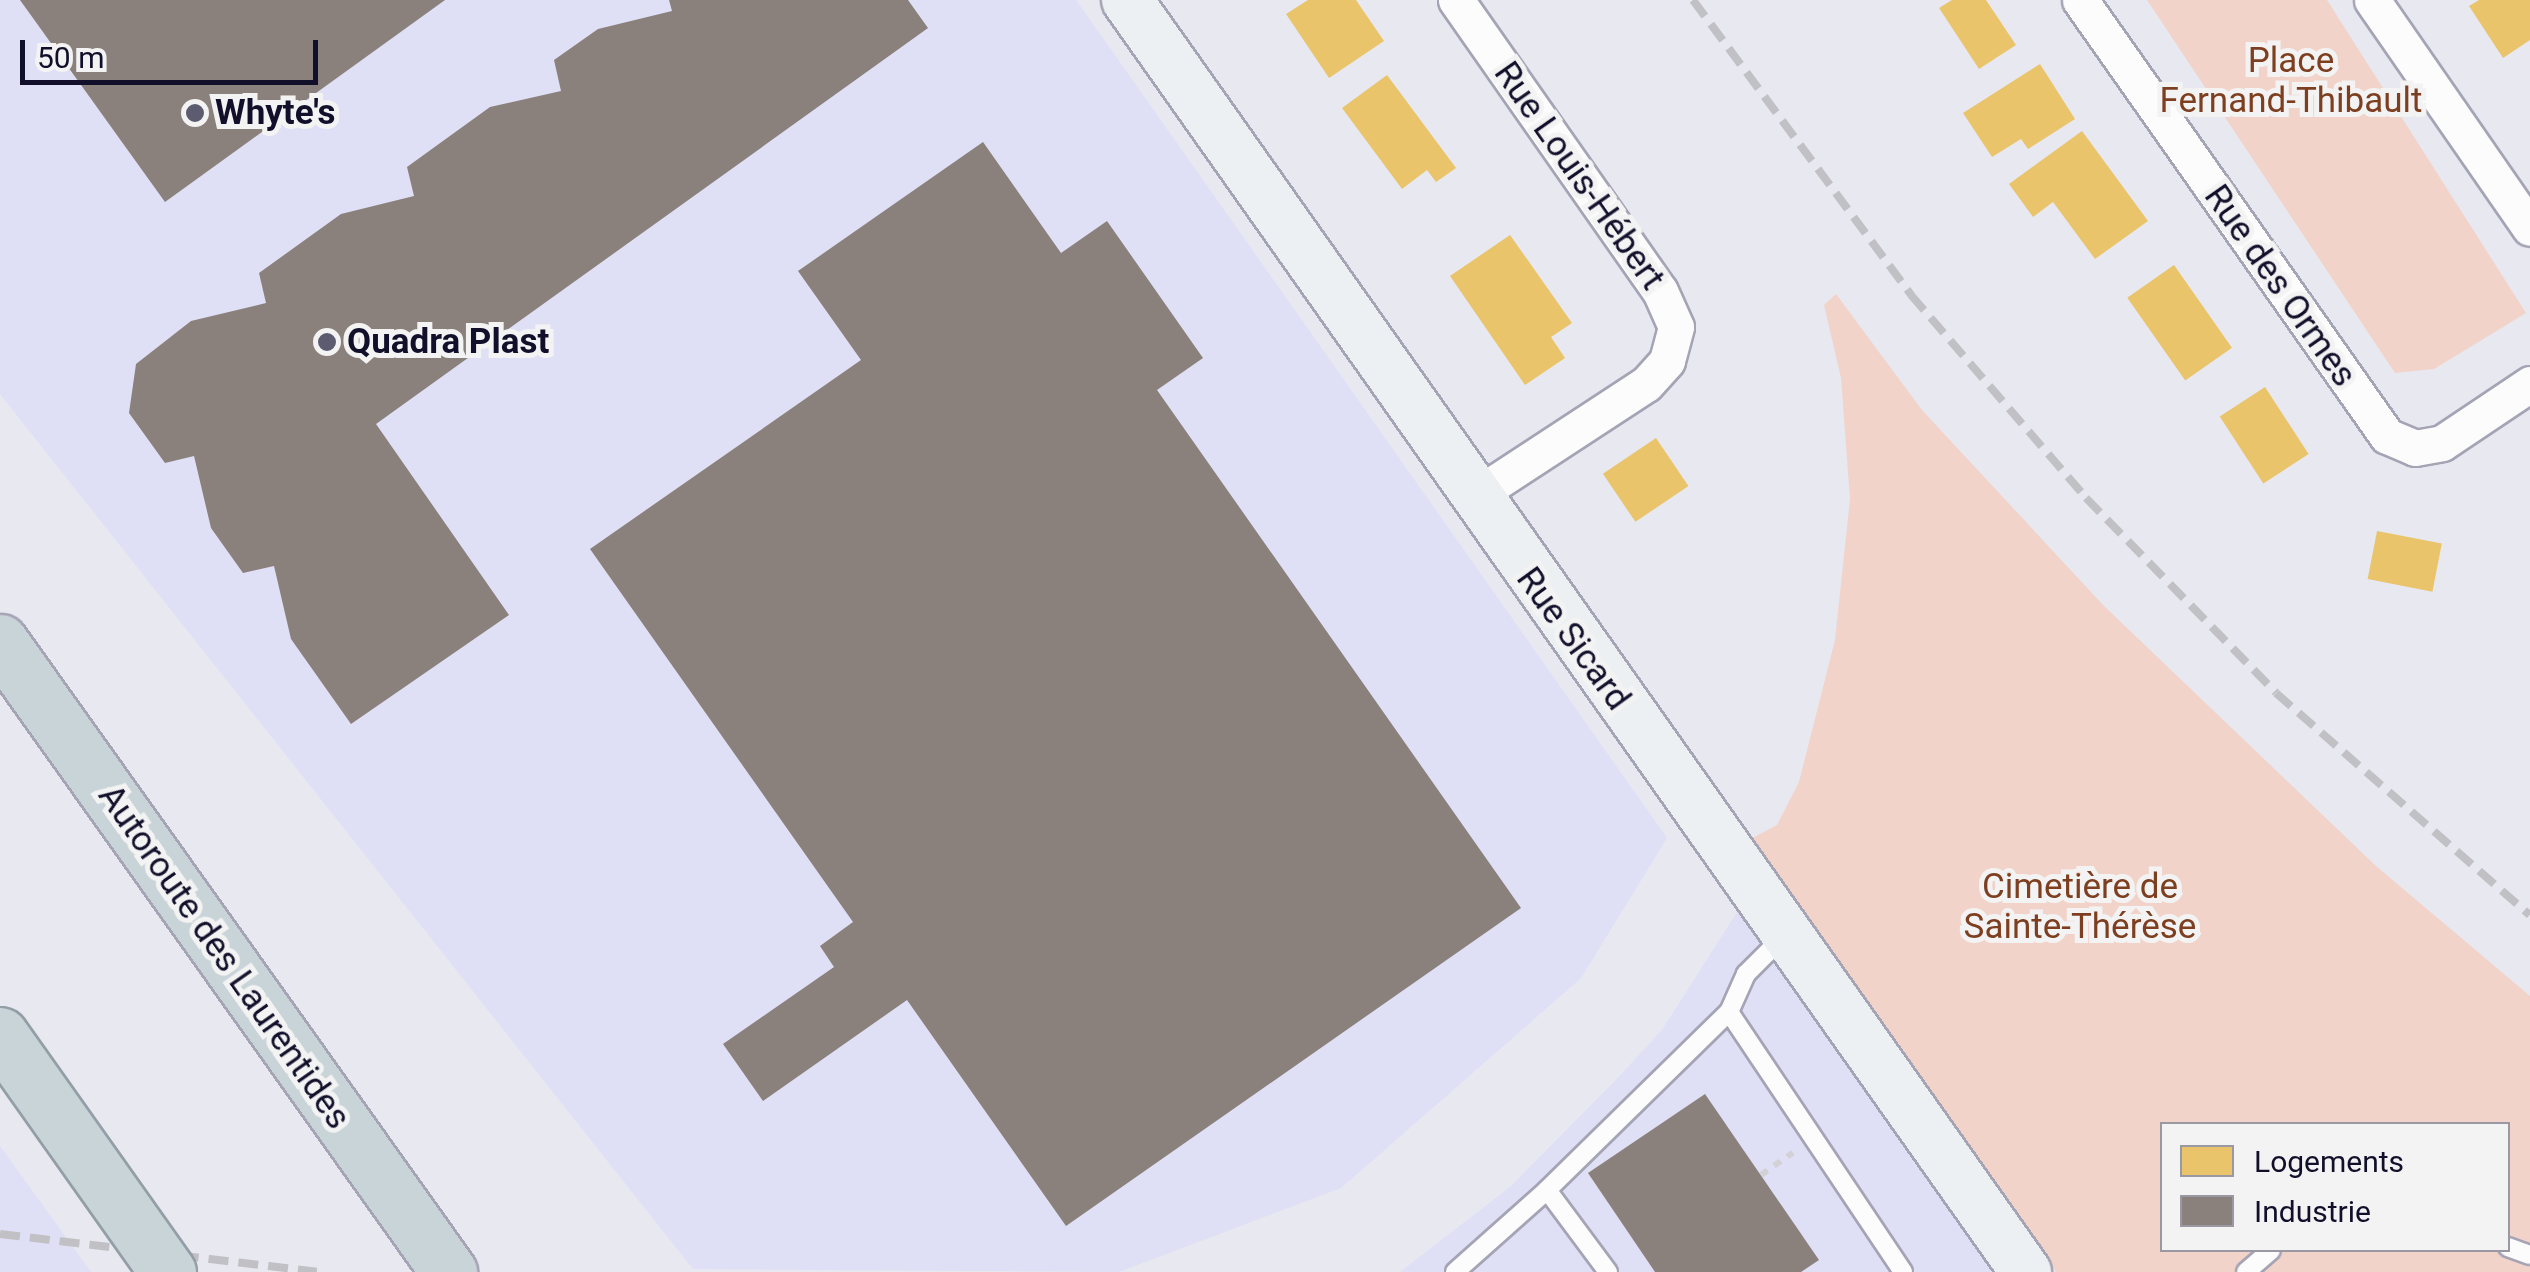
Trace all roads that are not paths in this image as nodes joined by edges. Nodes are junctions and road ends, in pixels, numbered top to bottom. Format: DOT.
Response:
graph roads {
  1 [pos="1127,0"];
  2 [pos="1456,0"];
  3 [pos="2080,0"];
  4 [pos="2372,0"];
  5 [pos="2530,228"];
  6 [pos="2530,384"];
  7 [pos="1472,498"];
  8 [pos="0,642"];
  9 [pos="1784,935"];
  10 [pos="1729,1012"];
  11 [pos="0,1036"];
  12 [pos="1547,1190"];
  13 [pos="2269,1252"];
  14 [pos="168,1272"];
  15 [pos="449,1272"];
  16 [pos="1455,1272"];
  17 [pos="1608,1272"];
  18 [pos="1903,1272"];
  19 [pos="2026,1272"];
  20 [pos="2246,1272"];
  1 -- 7 [label="street, Rue Sicard"];
  2 -- 7 [label="street, Rue Louis-Hébert"];
  3 -- 6 [label="street, Rue des Ormes"];
  4 -- 5 [label="street"];
  7 -- 9 [label="street, Rue Sicard"];
  8 -- 15 [label="highway, Autoroute des Laurentides"];
  9 -- 10 [label="lane"];
  9 -- 19 [label="street, Rue Sicard"];
  10 -- 12 [label="lane"];
  10 -- 18 [label="lane"];
  11 -- 14 [label="highway, bridge"];
  12 -- 16 [label="lane"];
  12 -- 17 [label="lane"];
  13 -- 20 [label="lane"];
}
